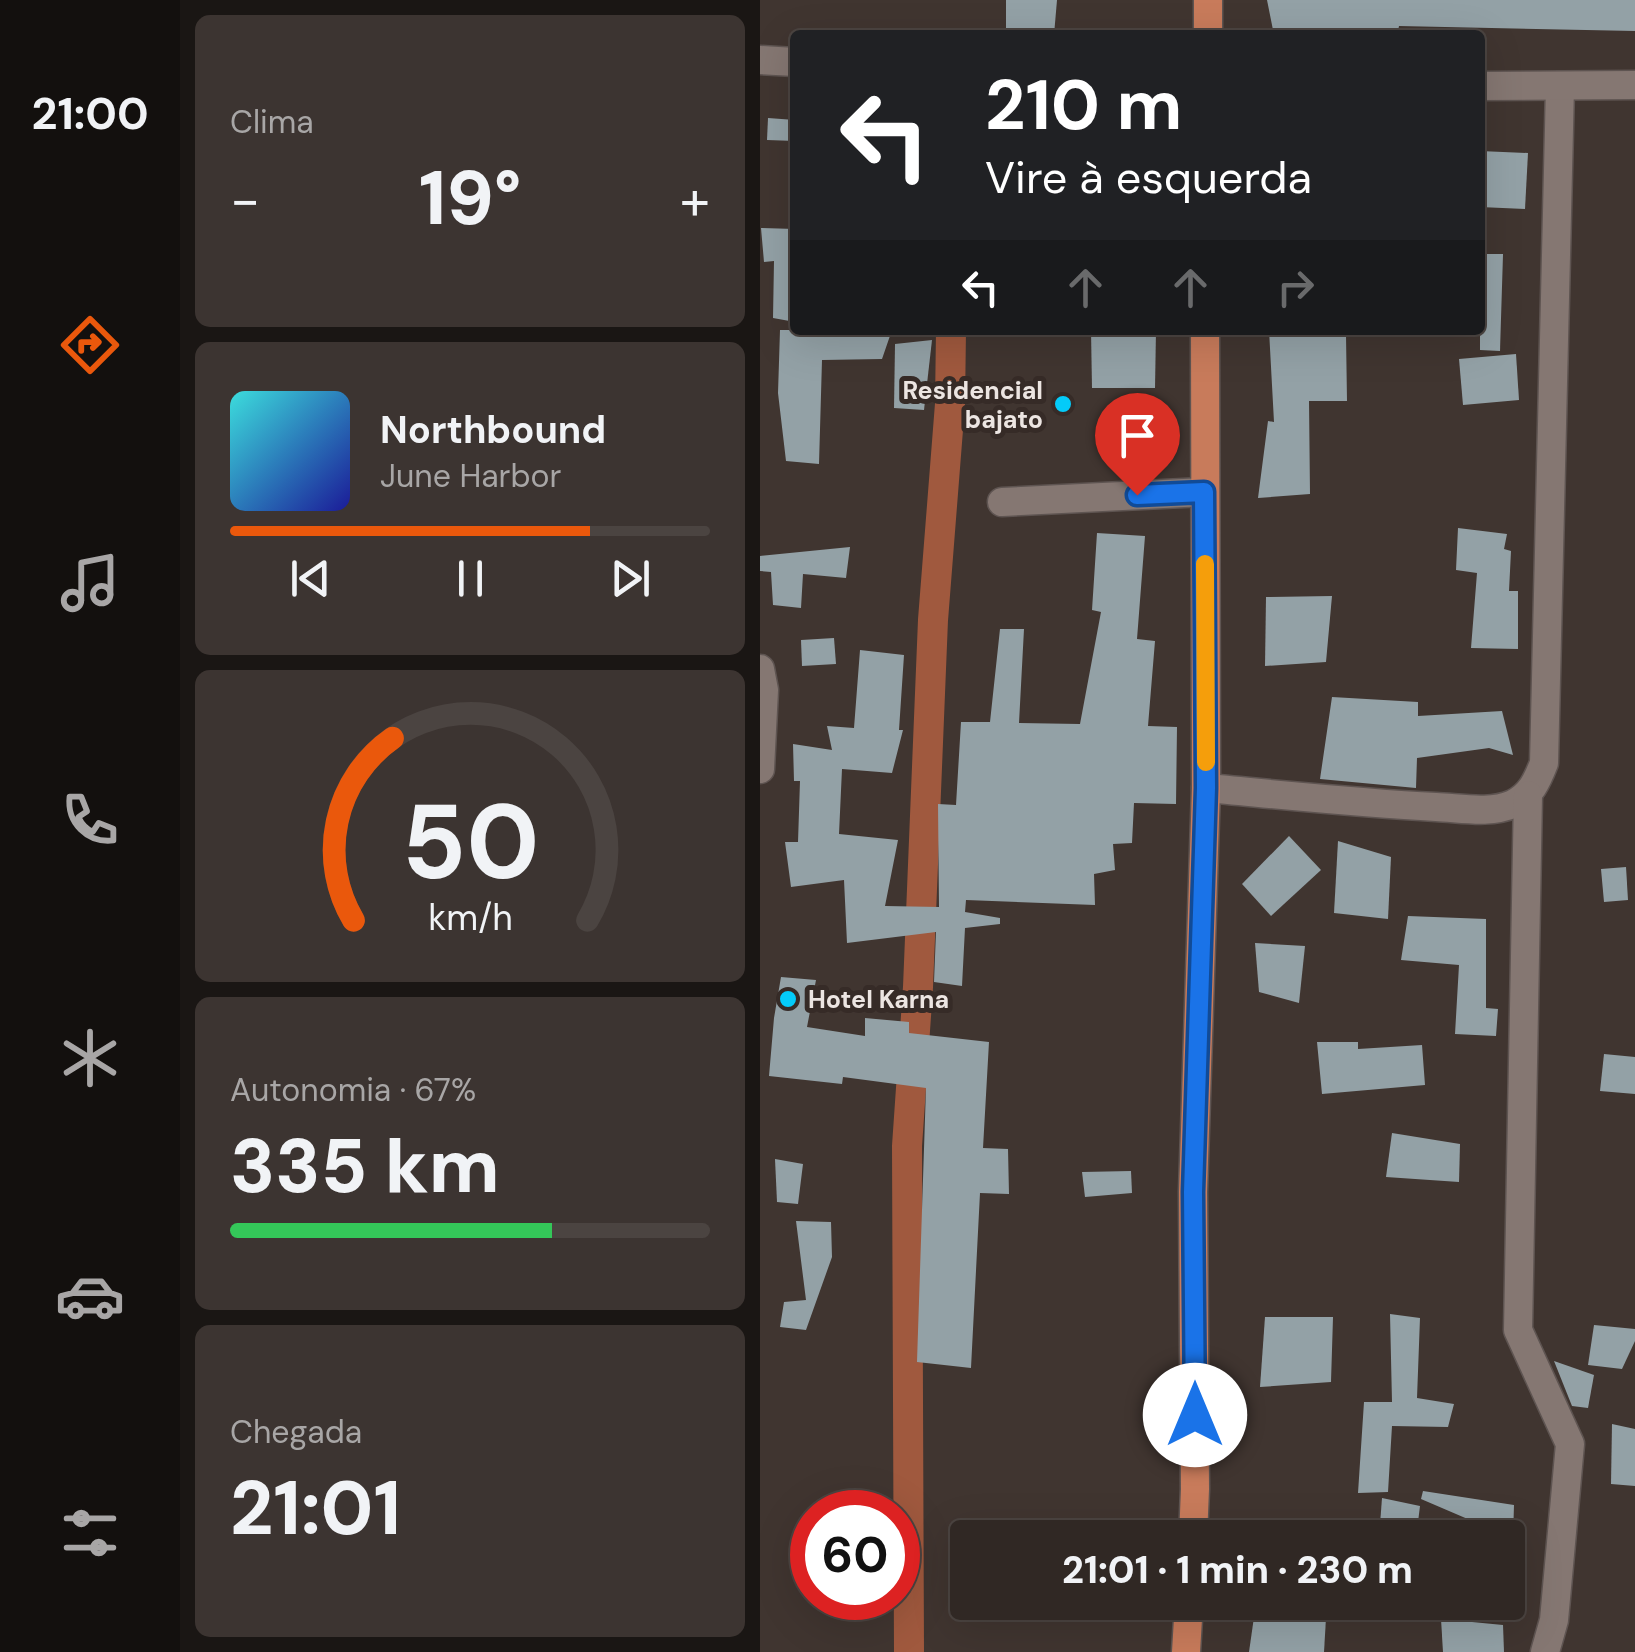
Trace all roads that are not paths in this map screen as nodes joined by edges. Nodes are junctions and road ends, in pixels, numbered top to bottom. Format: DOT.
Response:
graph roads {
  1 [pos="1208,0"];
  2 [pos="1208,30"];
  3 [pos="760,60"];
  4 [pos="790,62"];
  5 [pos="1635,85"];
  6 [pos="1485,86"];
  7 [pos="1560,86"];
  8 [pos="1205,335"];
  9 [pos="1204,492"];
  10 [pos="1002,502"];
  11 [pos="760,669"];
  12 [pos="760,769"];
  13 [pos="1206,788"];
  14 [pos="1528,795"];
  15 [pos="1193,1520"];
  16 [pos="1188,1620"];
  17 [pos="1186,1652"];
  18 [pos="1545,1652"];
  1 -- 2 [label="main road"];
  3 -- 4 [label="street"];
  5 -- 7 [label="street"];
  6 -- 7 [label="street"];
  7 -- 14 [label="street"];
  8 -- 9 [label="main road"];
  9 -- 10 [label="street"];
  9 -- 13 [label="main road"];
  11 -- 12 [label="street"];
  13 -- 14 [label="street"];
  13 -- 15 [label="main road"];
  14 -- 18 [label="street"];
  16 -- 17 [label="main road"];
}
